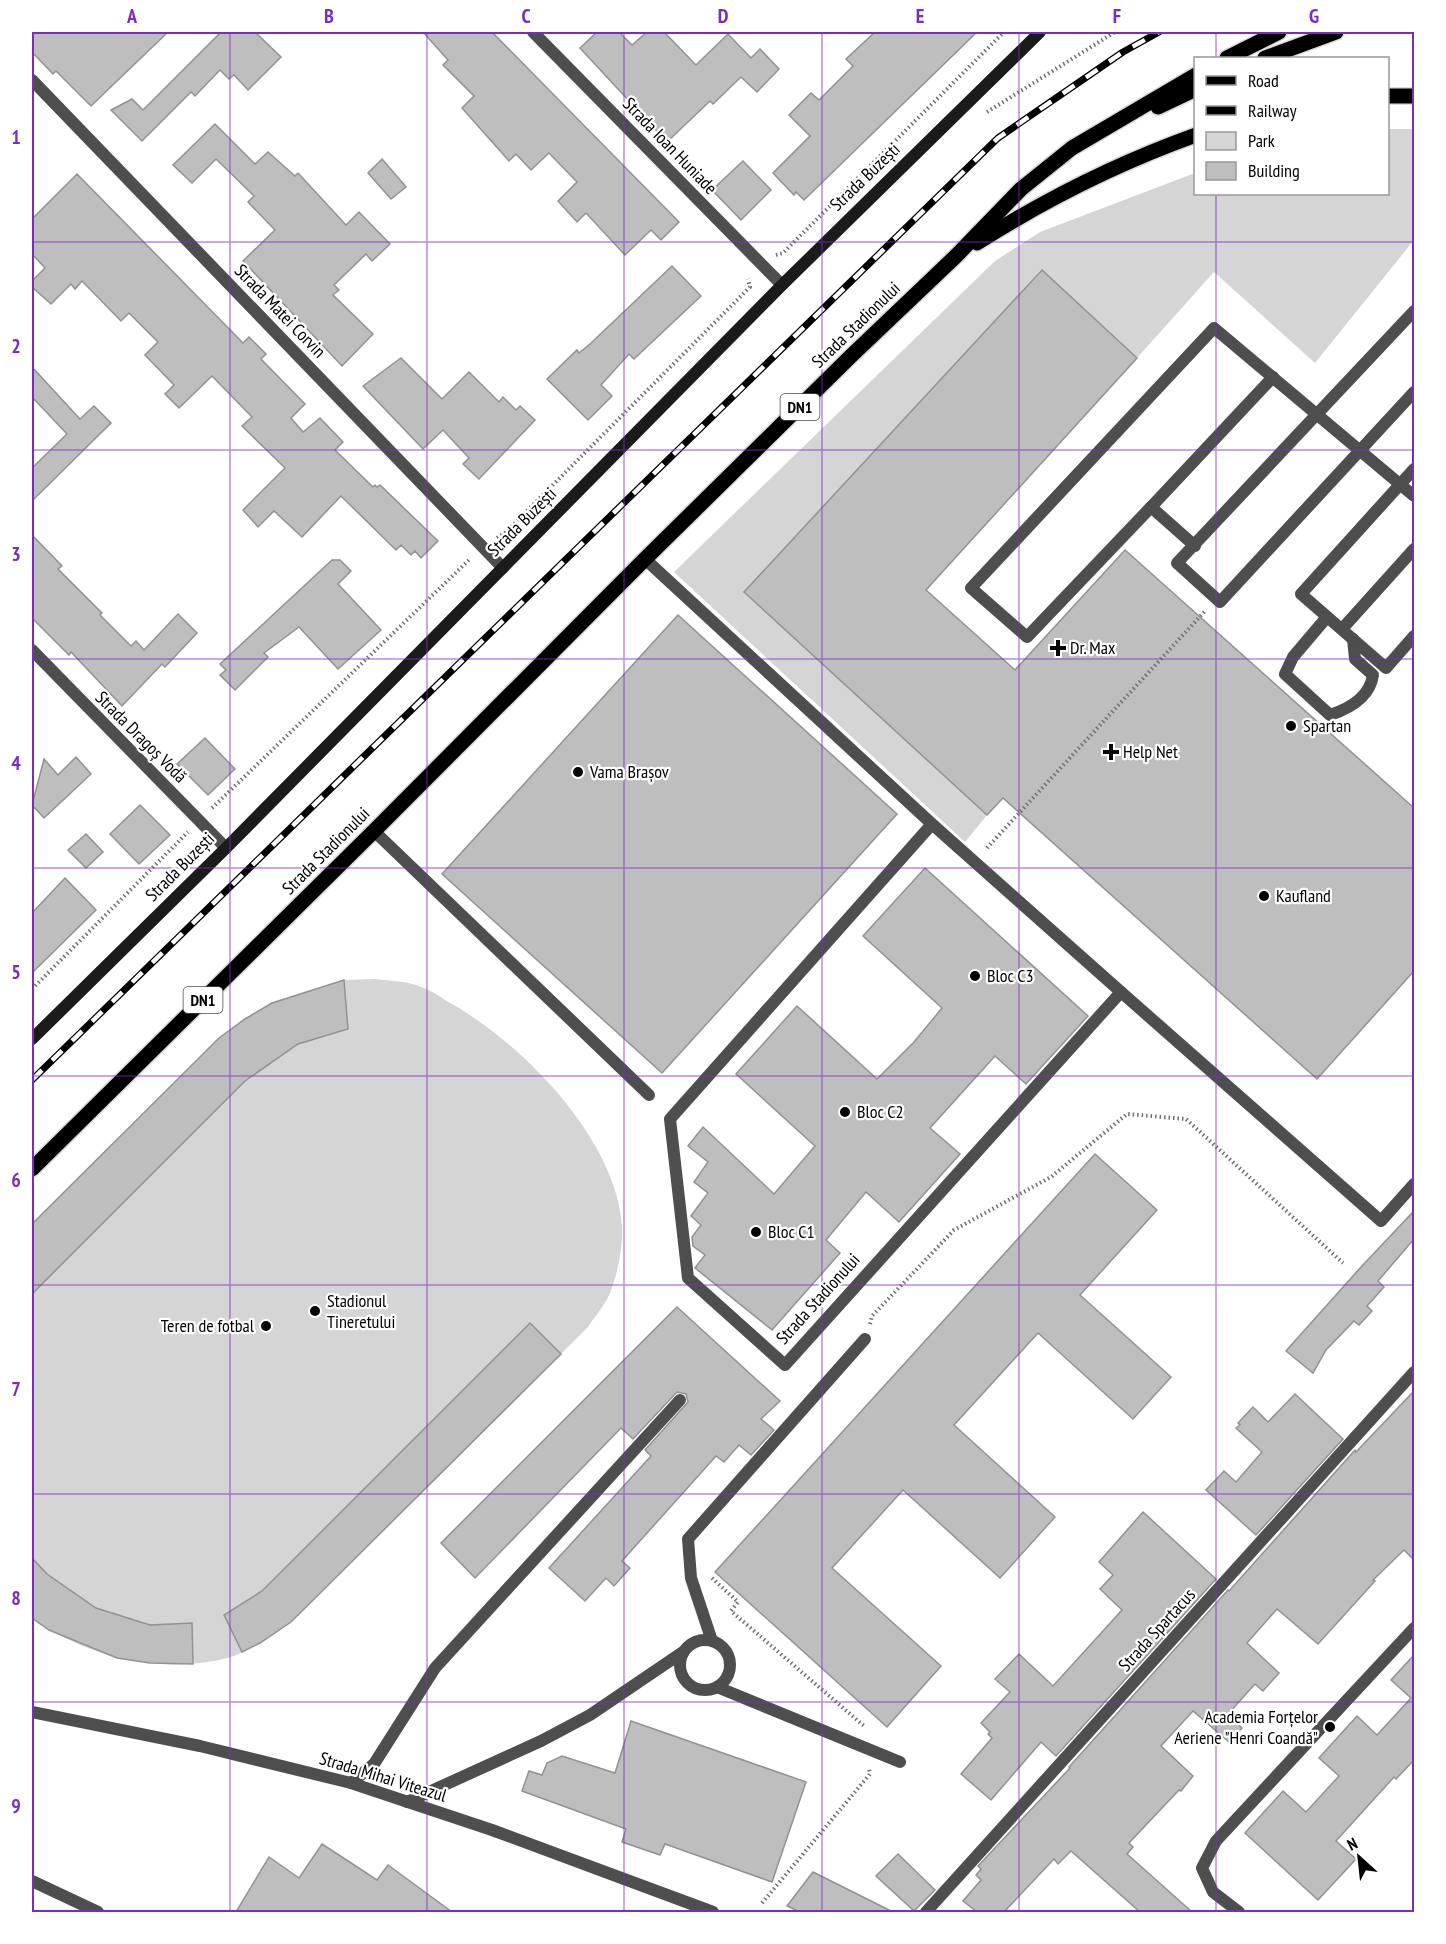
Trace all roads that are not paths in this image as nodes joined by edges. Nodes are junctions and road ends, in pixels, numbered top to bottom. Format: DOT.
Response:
graph roads {
  1 [pos="533,32"];
  2 [pos="1040,32"];
  3 [pos="1279,32"];
  4 [pos="1336,32"];
  5 [pos="1229,57"];
  6 [pos="1268,57"];
  7 [pos="1194,76"];
  8 [pos="32,80"];
  9 [pos="1194,90"];
  10 [pos="1389,96"];
  11 [pos="1414,96"];
  12 [pos="1194,136"];
  13 [pos="1072,148"];
  14 [pos="956,256"];
  15 [pos="782,285"];
  16 [pos="1414,311"];
  17 [pos="1273,377"];
  18 [pos="1414,392"];
  19 [pos="1318,413"];
  20 [pos="1361,451"];
  21 [pos="1414,469"];
  22 [pos="1401,484"];
  23 [pos="1414,496"];
  24 [pos="1151,507"];
  25 [pos="1195,546"];
  26 [pos="1414,549"];
  27 [pos="645,559"];
  28 [pos="503,568"];
  29 [pos="1327,617"];
  30 [pos="1342,629"];
  31 [pos="1414,636"];
  32 [pos="1353,639"];
  33 [pos="32,650"];
  34 [pos="932,824"];
  35 [pos="374,831"];
  36 [pos="225,848"];
  37 [pos="1121,992"];
  38 [pos="32,1039"];
  39 [pos="649,1095"];
  40 [pos="32,1169"];
  41 [pos="1414,1184"];
  42 [pos="865,1339"];
  43 [pos="1414,1372"];
  44 [pos="680,1400"];
  45 [pos="1414,1628"];
  46 [pos="712,1641"];
  47 [pos="683,1652"];
  48 [pos="717,1687"];
  49 [pos="32,1712"];
  50 [pos="900,1762"];
  51 [pos="351,1783"];
  52 [pos="407,1802"];
  53 [pos="32,1881"];
  54 [pos="98,1912"];
  55 [pos="713,1912"];
  56 [pos="926,1912"];
  57 [pos="1239,1912"];
  1 -- 15 [label="street, Strada Ioan Huniade"];
  2 -- 15 [label="main road, Strada Buzești"];
  3 -- 5 [label="main road"];
  4 -- 6 [label="main road"];
  7 -- 13 [label="main road, DN1"];
  8 -- 28 [label="street, Strada Matei Corvin"];
  9 -- 13 [label="main road"];
  10 -- 11 [label="main road"];
  12 -- 14 [label="main road, DN1"];
  13 -- 14 [label="main road, Strada Stadionului / DN1"];
  14 -- 27 [label="main road, Strada Stadionului / DN1"];
  15 -- 28 [label="main road, Strada Buzești"];
  16 -- 19 [label="street"];
  17 -- 19 [label="street"];
  17 -- 24 [label="street"];
  17 -- 24 [label="street"];
  18 -- 20 [label="street"];
  19 -- 20 [label="street"];
  19 -- 25 [label="street"];
  20 -- 22 [label="street"];
  20 -- 25 [label="street"];
  21 -- 22 [label="street"];
  22 -- 23 [label="street"];
  22 -- 29 [label="street"];
  24 -- 25 [label="street"];
  26 -- 30 [label="street"];
  27 -- 34 [label="street"];
  27 -- 35 [label="main road, Strada Stadionului / DN1"];
  28 -- 36 [label="main road, Strada Buzești"];
  29 -- 30 [label="street"];
  29 -- 32 [label="street"];
  30 -- 32 [label="street"];
  31 -- 32 [label="street"];
  33 -- 36 [label="street, Strada Dragoș Vodă"];
  34 -- 37 [label="street"];
  34 -- 37 [label="street, Strada Stadionului"];
  35 -- 39 [label="street"];
  35 -- 40 [label="main road, Strada Stadionului / DN1"];
  36 -- 38 [label="main road, Strada Buzești"];
  37 -- 41 [label="street"];
  42 -- 46 [label="street"];
  43 -- 56 [label="street, Strada Spartacus"];
  44 -- 51 [label="street"];
  45 -- 57 [label="street"];
  46 -- 47 [label="street"];
  46 -- 48 [label="street"];
  47 -- 48 [label="street"];
  47 -- 52 [label="street"];
  48 -- 50 [label="street"];
  49 -- 51 [label="street, Strada Mihai Viteazul"];
  51 -- 52 [label="street, Strada Mihai Viteazul"];
  52 -- 55 [label="street, Strada Mihai Viteazul"];
  53 -- 54 [label="street"];
}
